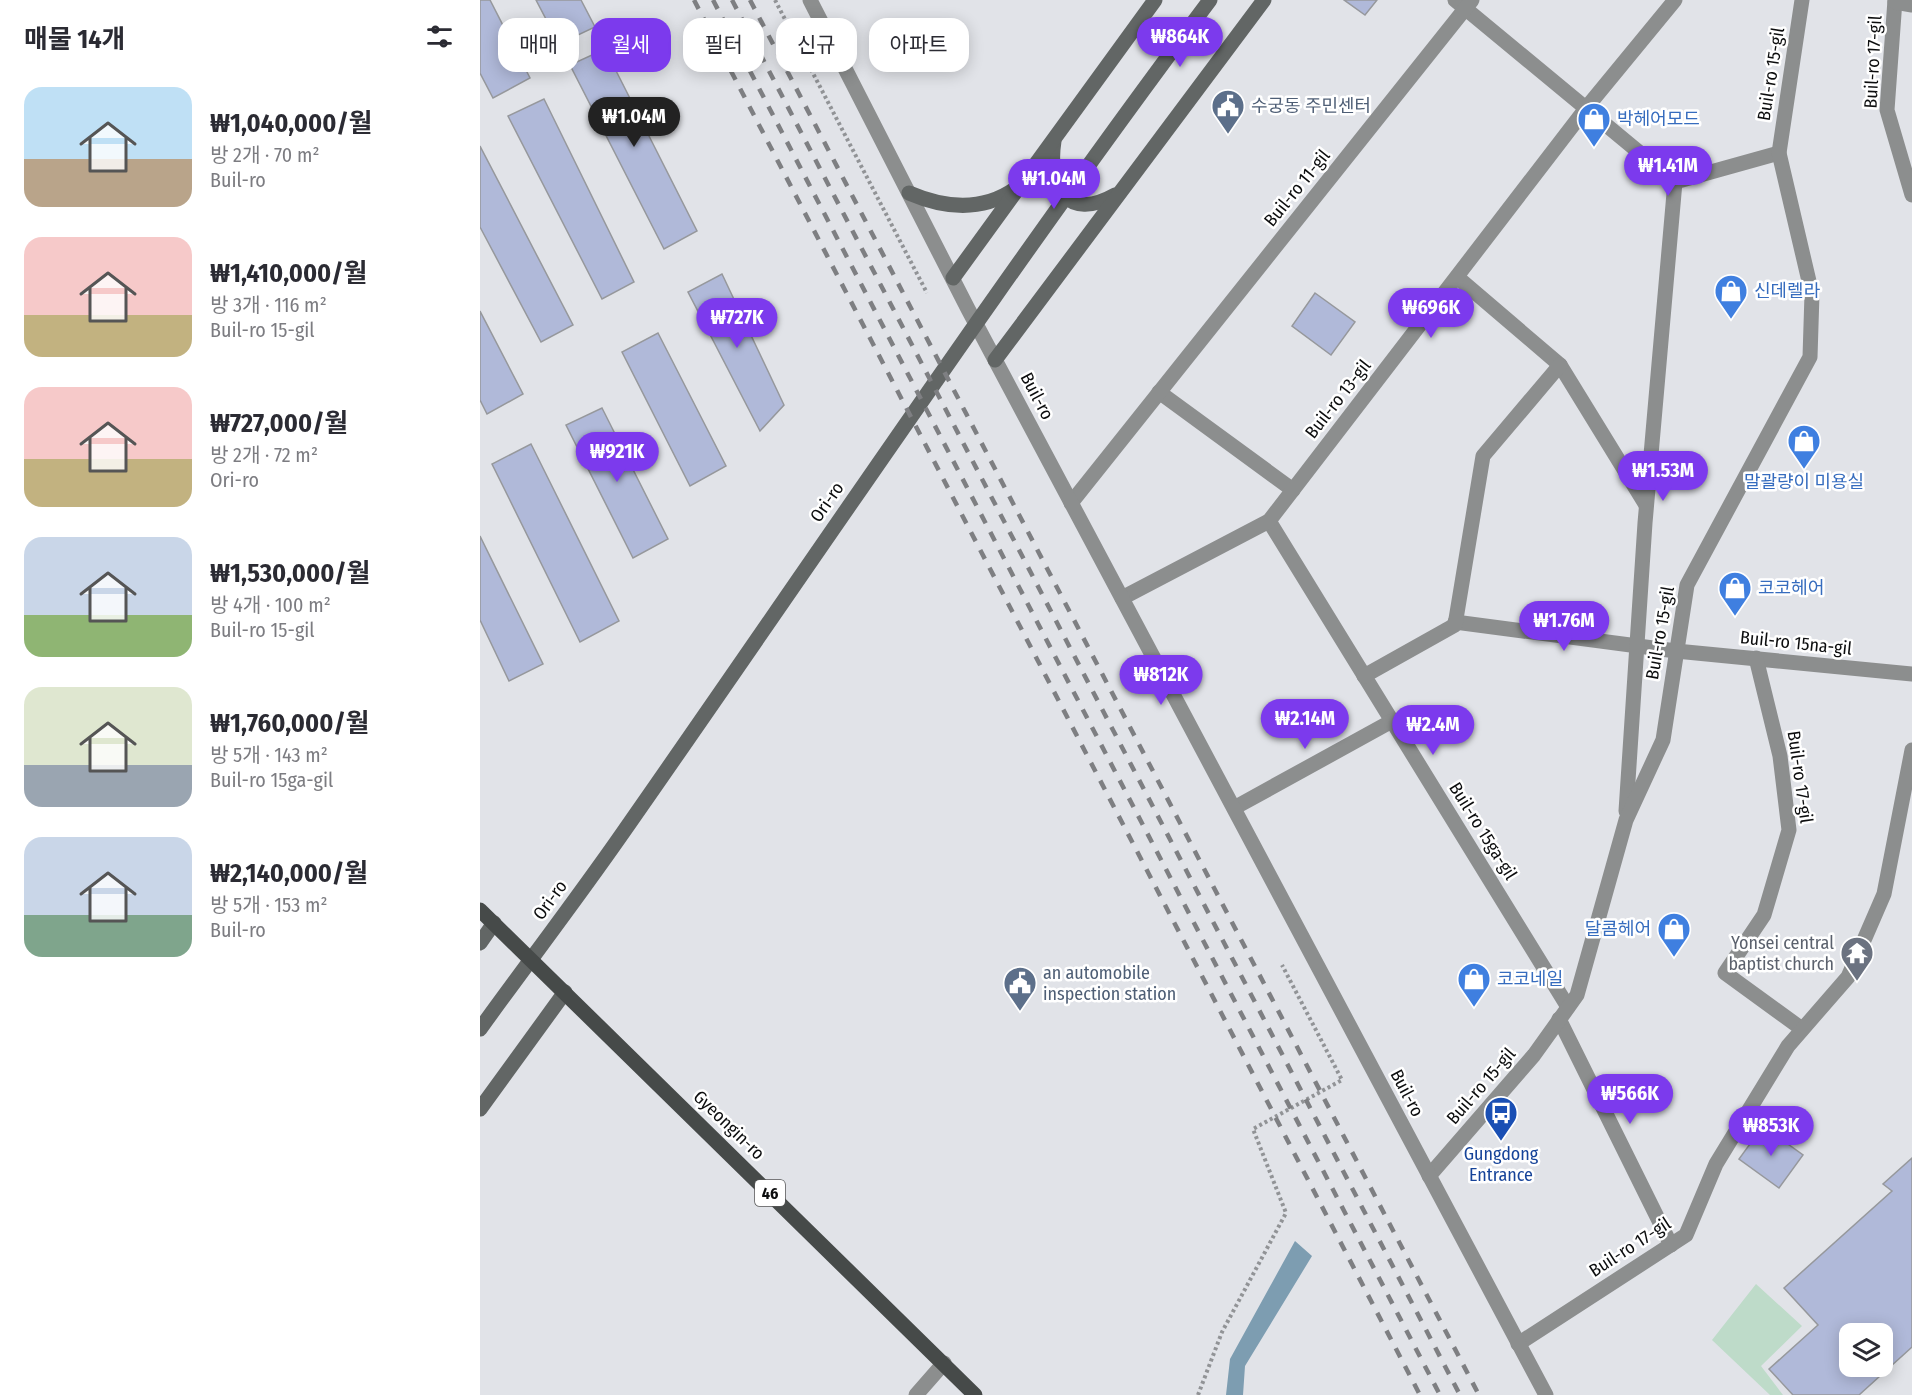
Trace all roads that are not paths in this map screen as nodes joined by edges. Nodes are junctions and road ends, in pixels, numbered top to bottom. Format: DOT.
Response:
graph roads {
  1 [pos="810,0"];
  2 [pos="1210,0"];
  3 [pos="1264,0"];
  4 [pos="1675,0"];
  5 [pos="1802,0"];
  6 [pos="1895,1"];
  7 [pos="1150,2"];
  8 [pos="1464,3"];
  9 [pos="1912,5"];
  10 [pos="1587,107"];
  11 [pos="1054,138"];
  12 [pos="1779,153"];
  13 [pos="1675,182"];
  14 [pos="1023,183"];
  15 [pos="1121,192"];
  16 [pos="909,193"];
  17 [pos="1912,195"];
  18 [pos="1457,277"];
  19 [pos="953,278"];
  20 [pos="995,360"];
  21 [pos="1560,365"];
  22 [pos="1160,392"];
  23 [pos="1293,490"];
  24 [pos="1071,503"];
  25 [pos="1646,505"];
  26 [pos="1269,521"];
  27 [pos="1122,598"];
  28 [pos="1455,622"];
  29 [pos="1637,645"];
  30 [pos="1676,651"];
  31 [pos="1756,658"];
  32 [pos="1912,674"];
  33 [pos="1364,676"];
  34 [pos="1392,721"];
  35 [pos="1912,750"];
  36 [pos="1234,808"];
  37 [pos="1626,820"];
  38 [pos="480,910"];
  39 [pos="494,923"];
  40 [pos="480,943"];
  41 [pos="565,992"];
  42 [pos="1564,1013"];
  43 [pos="480,1029"];
  44 [pos="1802,1029"];
  45 [pos="480,1109"];
  46 [pos="1429,1176"];
  47 [pos="1671,1245"];
  48 [pos="1518,1344"];
  49 [pos="944,1363"];
  50 [pos="916,1395"];
  51 [pos="975,1395"];
  52 [pos="1546,1395"];
  1 -- 16 [label="street, Buil-ro"];
  2 -- 43 [label="main road, Ori-ro"];
  3 -- 15 [label="main road"];
  4 -- 10 [label="street, Buil-ro 13-gil"];
  5 -- 12 [label="street, Buil-ro 15-gil"];
  6 -- 9 [label="street"];
  6 -- 17 [label="street, Buil-ro 17-gil"];
  7 -- 11 [label="main road"];
  8 -- 10 [label="street, Buil-ro 11-gil"];
  8 -- 22 [label="street, Buil-ro 11-gil"];
  10 -- 13 [label="street"];
  10 -- 18 [label="street, Buil-ro 13-gil"];
  11 -- 14 [label="main road"];
  11 -- 15 [label="main road"];
  12 -- 13 [label="street"];
  12 -- 30 [label="street, Buil-ro 15-gil"];
  13 -- 25 [label="street, Buil-ro 15-gil"];
  14 -- 16 [label="main road"];
  14 -- 19 [label="main road"];
  15 -- 20 [label="main road"];
  16 -- 19 [label="street, Buil-ro"];
  18 -- 21 [label="street"];
  18 -- 23 [label="street, Buil-ro 13-gil"];
  19 -- 20 [label="street, Buil-ro"];
  20 -- 24 [label="street, Buil-ro"];
  21 -- 25 [label="street"];
  21 -- 28 [label="street"];
  22 -- 23 [label="street"];
  22 -- 24 [label="street, Buil-ro 11-gil"];
  23 -- 26 [label="street, Buil-ro 13-gil"];
  24 -- 27 [label="street, Buil-ro"];
  25 -- 29 [label="street, Buil-ro 15-gil"];
  26 -- 27 [label="street, Buil-ro 13-gil"];
  26 -- 33 [label="street, Buil-ro 15ga-gil"];
  27 -- 36 [label="street, Buil-ro"];
  28 -- 29 [label="street"];
  28 -- 33 [label="street"];
  29 -- 30 [label="street"];
  29 -- 37 [label="street, Buil-ro 15-gil"];
  30 -- 31 [label="street, Buil-ro 15na-gil"];
  30 -- 37 [label="street, Buil-ro 15-gil"];
  31 -- 32 [label="street, Buil-ro 15na-gil"];
  31 -- 44 [label="street, Buil-ro 17-gil"];
  33 -- 34 [label="street, Buil-ro 15ga-gil"];
  34 -- 36 [label="street"];
  34 -- 42 [label="street, Buil-ro 15ga-gil"];
  35 -- 44 [label="street, Buil-ro 17-gil"];
  36 -- 46 [label="street, Buil-ro"];
  37 -- 42 [label="street, Buil-ro 15-gil"];
  38 -- 39 [label="main road, Gyeongin-ro / 46"];
  39 -- 40 [label="main road"];
  39 -- 41 [label="main road, Gyeongin-ro / 46"];
  41 -- 45 [label="main road"];
  41 -- 49 [label="main road, Gyeongin-ro / 46"];
  42 -- 46 [label="street, Buil-ro 15-gil"];
  42 -- 47 [label="street"];
  44 -- 47 [label="street, Buil-ro 17-gil"];
  46 -- 48 [label="street, Buil-ro"];
  47 -- 48 [label="street, Buil-ro 17-gil"];
  48 -- 52 [label="street, Buil-ro"];
  49 -- 50 [label="street"];
  49 -- 51 [label="main road, Gyeongin-ro / 46"];
}
